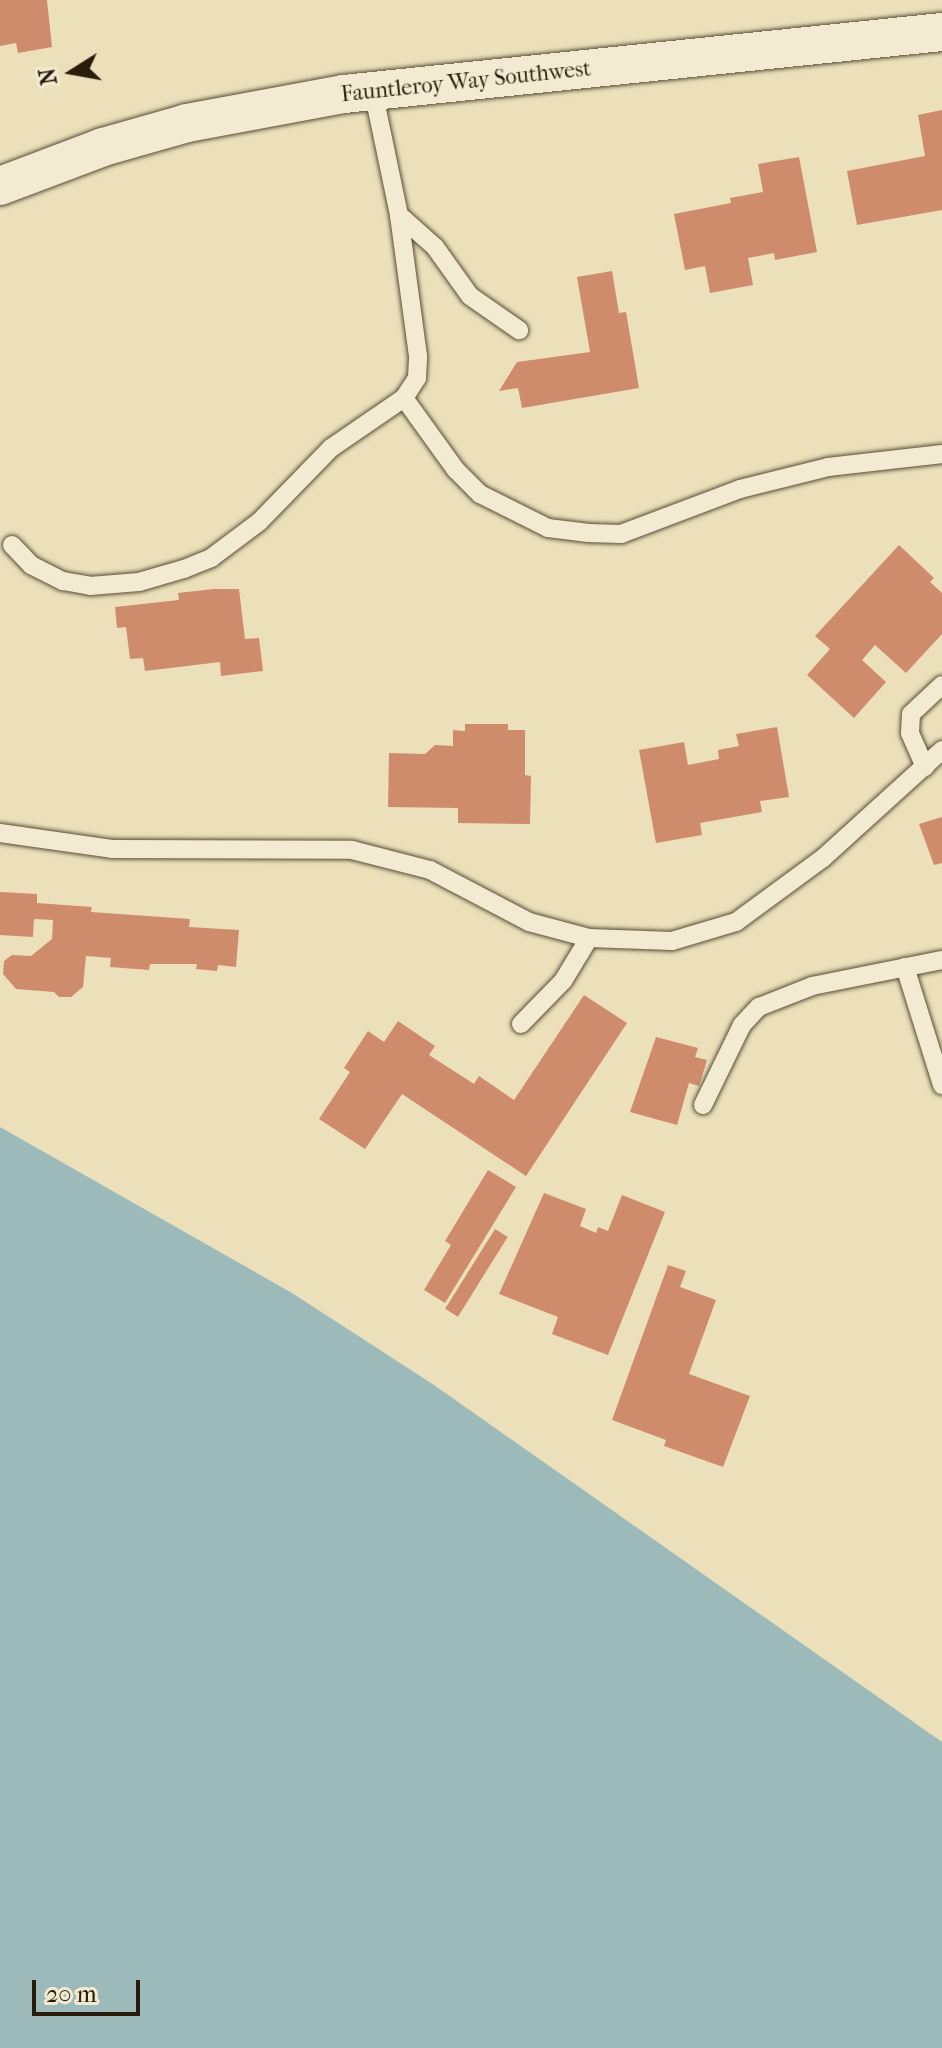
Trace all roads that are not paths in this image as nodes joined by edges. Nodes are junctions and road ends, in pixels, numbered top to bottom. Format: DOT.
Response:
graph roads {
  1 [pos="942,32"];
  2 [pos="373,91"];
  3 [pos="0,186"];
  4 [pos="399,215"];
  5 [pos="519,330"];
  6 [pos="404,398"];
  7 [pos="942,454"];
  8 [pos="12,545"];
  9 [pos="942,685"];
  10 [pos="942,750"];
  11 [pos="925,767"];
  12 [pos="0,833"];
  13 [pos="589,938"];
  14 [pos="942,960"];
  15 [pos="905,967"];
  16 [pos="521,1024"];
  17 [pos="942,1085"];
  18 [pos="703,1105"];
  1 -- 2 [label="street, Fauntleroy Way Southwest"];
  2 -- 3 [label="street, Fauntleroy Way Southwest"];
  2 -- 4 [label="lane"];
  4 -- 5 [label="lane"];
  4 -- 6 [label="lane"];
  6 -- 7 [label="lane"];
  6 -- 8 [label="lane"];
  9 -- 11 [label="lane"];
  10 -- 11 [label="lane"];
  11 -- 13 [label="lane"];
  12 -- 13 [label="lane"];
  13 -- 16 [label="lane"];
  14 -- 15 [label="lane"];
  15 -- 17 [label="lane"];
  15 -- 18 [label="lane"];
}
